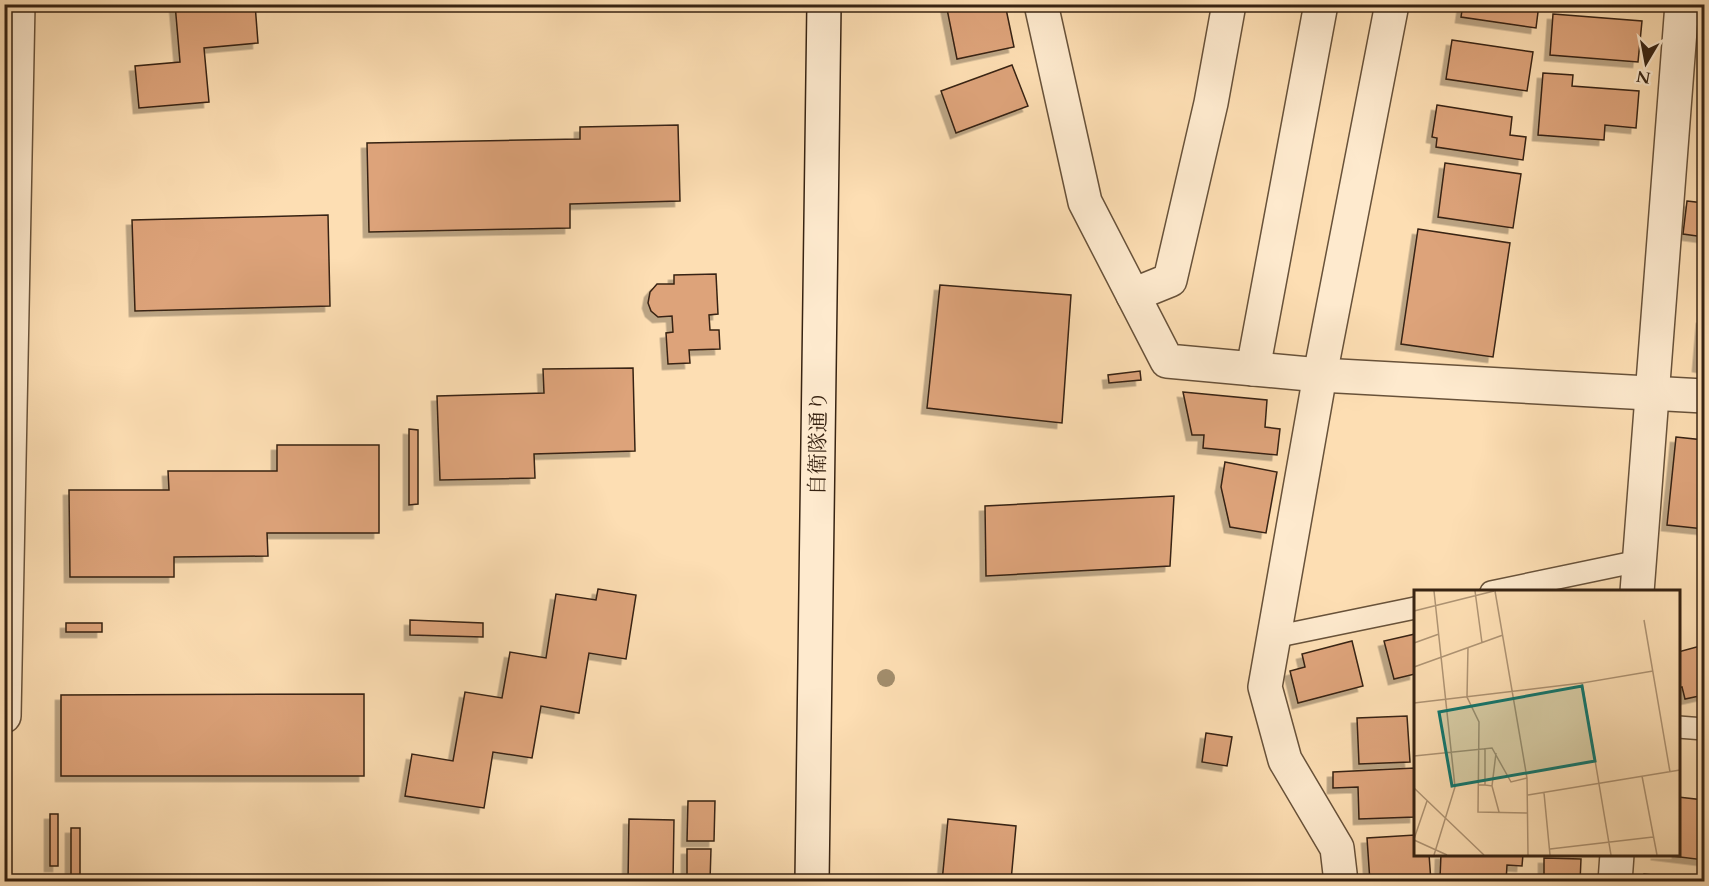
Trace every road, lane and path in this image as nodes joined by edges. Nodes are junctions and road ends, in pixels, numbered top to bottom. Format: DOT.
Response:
graph roads {
  1 [pos="18,4"];
  2 [pos="824,4"];
  3 [pos="1041,4"];
  4 [pos="1229,4"];
  5 [pos="1321,4"];
  6 [pos="1392,4"];
  7 [pos="1682,4"];
  8 [pos="9,250"];
  9 [pos="1133,294"];
  10 [pos="1253,369"];
  11 [pos="1320,375"];
  12 [pos="1652,393"];
  13 [pos="1704,396"];
  14 [pos="7,476"];
  15 [pos="6,539"];
  16 [pos="1638,577"];
  17 [pos="1511,590"];
  18 [pos="1414,608"];
  19 [pos="1274,637"];
  20 [pos="4,716"];
  21 [pos="1679,727"];
  22 [pos="1704,729"];
  23 [pos="1617,856"];
  24 [pos="812,882"];
  25 [pos="1341,882"];
  26 [pos="1615,882"];
  1 -- 8 [label="street"];
  2 -- 24 [label="street, 自衛隊通り"];
  3 -- 9 [label="street"];
  4 -- 9 [label="street"];
  5 -- 10 [label="street"];
  6 -- 11 [label="street"];
  7 -- 12 [label="street"];
  8 -- 14 [label="street"];
  9 -- 10 [label="street"];
  10 -- 11 [label="street"];
  11 -- 12 [label="street"];
  11 -- 19 [label="street"];
  12 -- 13 [label="street"];
  12 -- 16 [label="street"];
  14 -- 15 [label="street"];
  15 -- 20 [label="street"];
  16 -- 17 [label="lane"];
  18 -- 19 [label="lane"];
  19 -- 25 [label="street"];
  21 -- 22 [label="lane"];
  23 -- 26 [label="street"];
}
